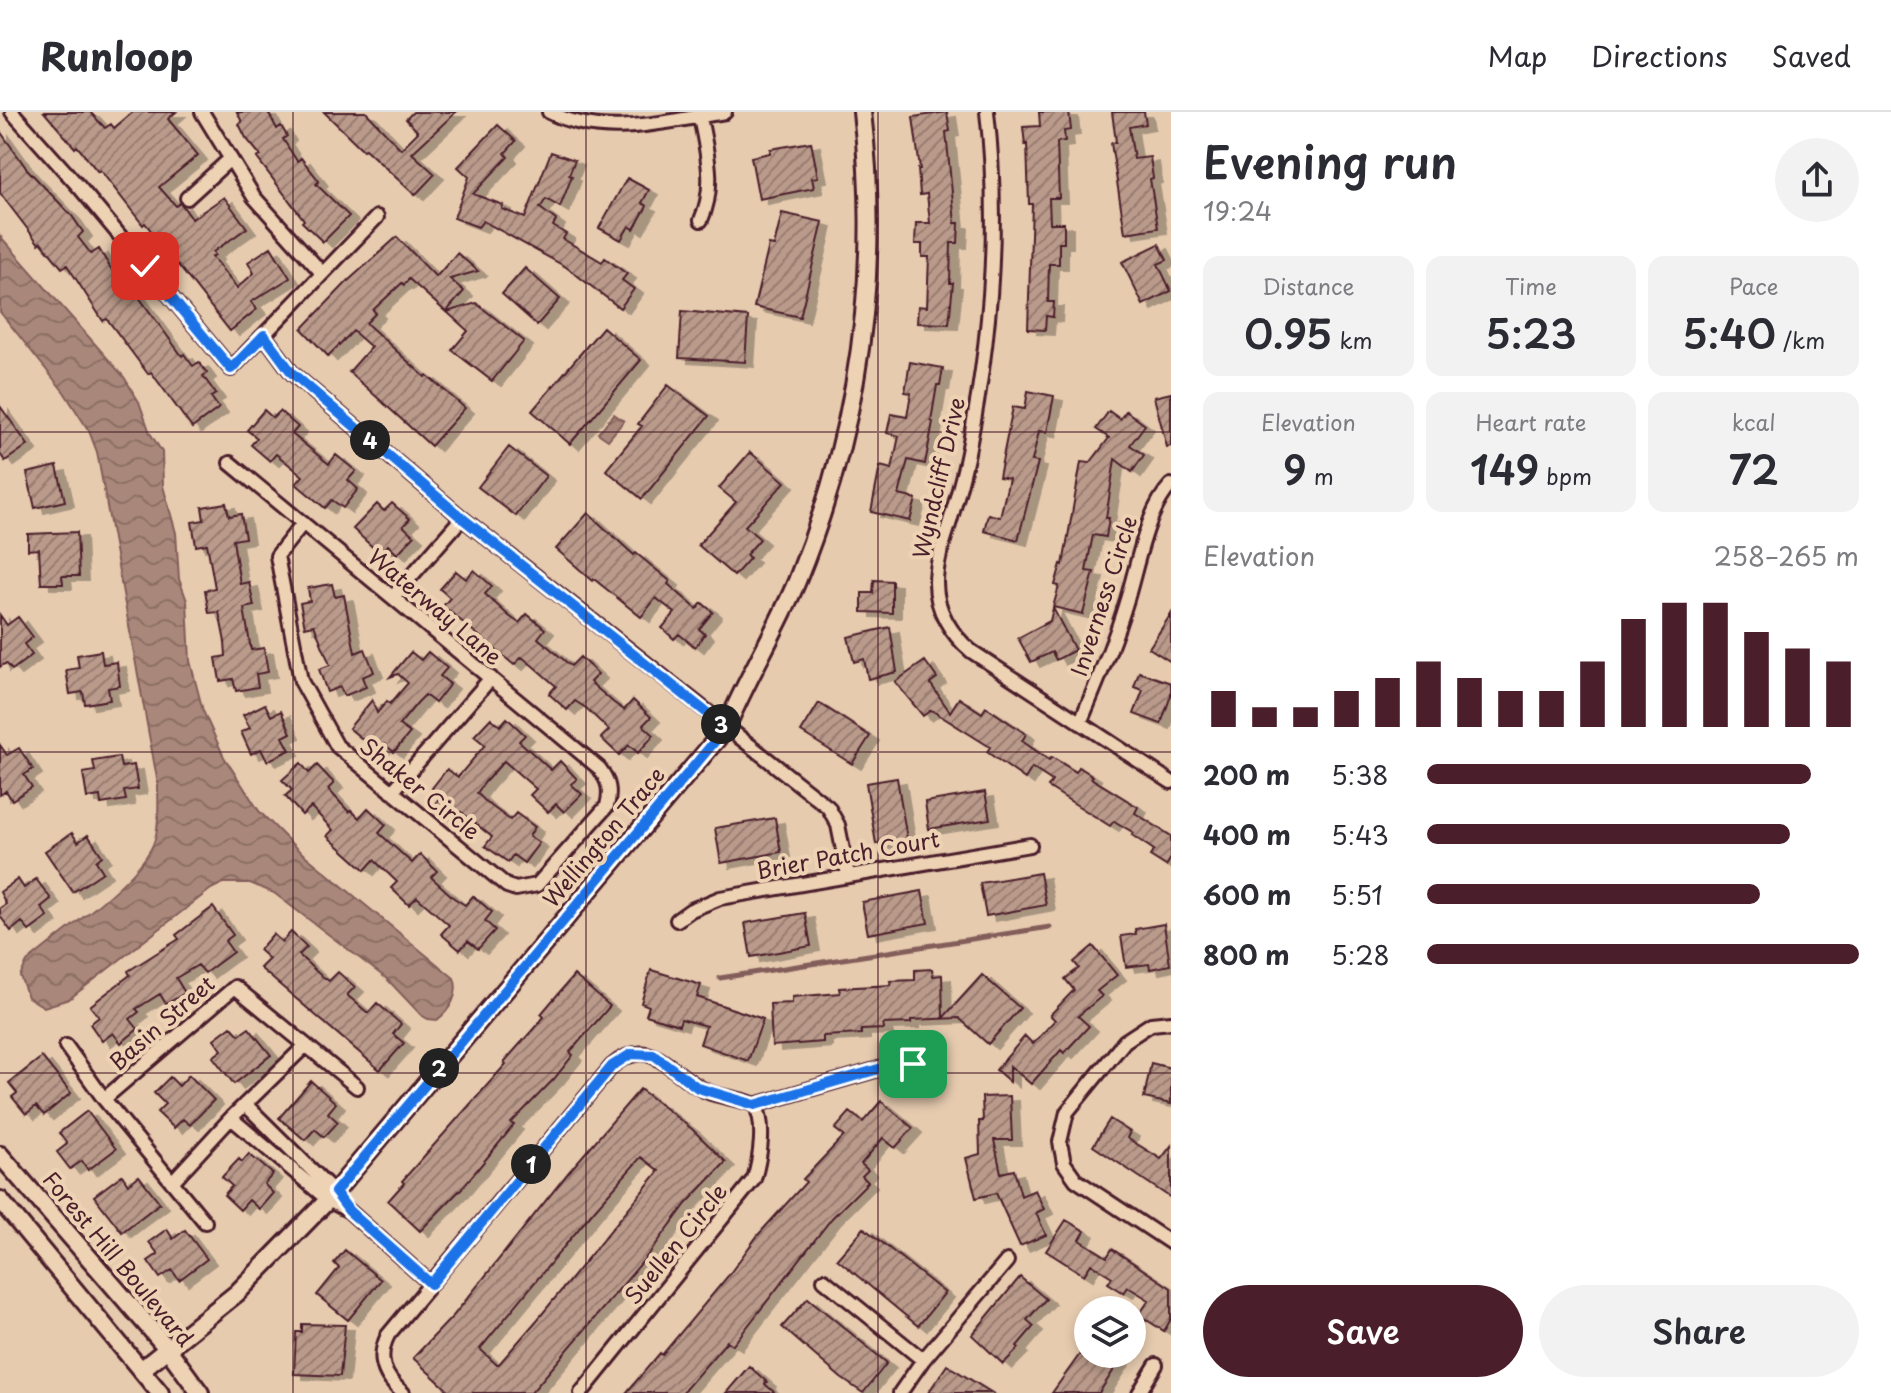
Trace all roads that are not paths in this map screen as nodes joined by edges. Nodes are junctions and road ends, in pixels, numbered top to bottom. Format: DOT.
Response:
graph roads {
  1 [pos="12,112"];
  2 [pos="202,112"];
  3 [pos="549,112"];
  4 [pos="725,112"];
  5 [pos="862,112"];
  6 [pos="987,112"];
  7 [pos="700,114"];
  8 [pos="230,159"];
  9 [pos="187,198"];
  10 [pos="377,217"];
  11 [pos="701,220"];
  12 [pos="322,273"];
  13 [pos="264,335"];
  14 [pos="230,463"];
  15 [pos="1171,485"];
  16 [pos="462,518"];
  17 [pos="303,523"];
  18 [pos="393,597"];
  19 [pos="491,678"];
  20 [pos="1080,723"];
  21 [pos="726,728"];
  22 [pos="1171,782"];
  23 [pos="609,786"];
  24 [pos="392,792"];
  25 [pos="1030,845"];
  26 [pos="848,875"];
  27 [pos="677,920"];
  28 [pos="1171,1022"];
  29 [pos="306,1045"];
  30 [pos="66,1046"];
  31 [pos="935,1069"];
  32 [pos="357,1087"];
  33 [pos="104,1099"];
  34 [pos="245,1104"];
  35 [pos="755,1105"];
  36 [pos="231,1118"];
  37 [pos="0,1155"];
  38 [pos="172,1182"];
  39 [pos="331,1196"];
  40 [pos="0,1200"];
  41 [pos="205,1222"];
  42 [pos="1171,1243"];
  43 [pos="1007,1261"];
  44 [pos="824,1280"];
  45 [pos="431,1284"];
  46 [pos="167,1348"];
  47 [pos="923,1360"];
  48 [pos="1156,1365"];
  49 [pos="141,1370"];
  50 [pos="160,1393"];
  51 [pos="200,1393"];
  52 [pos="403,1393"];
  53 [pos="581,1393"];
  54 [pos="900,1393"];
  55 [pos="1139,1393"];
  1 -- 13 [label="street"];
  2 -- 8 [label="street"];
  3 -- 7 [label="street"];
  4 -- 7 [label="street"];
  5 -- 21 [label="street, Wellington Trace"];
  6 -- 20 [label="street, Wyndcliff Drive"];
  7 -- 11 [label="street"];
  8 -- 9 [label="street"];
  8 -- 12 [label="street"];
  10 -- 12 [label="street"];
  12 -- 13 [label="street"];
  13 -- 16 [label="street"];
  14 -- 17 [label="street, Waterway Lane"];
  15 -- 20 [label="street, Inverness Circle"];
  16 -- 18 [label="street"];
  16 -- 21 [label="street"];
  17 -- 18 [label="street, Waterway Lane"];
  17 -- 24 [label="street, Shaker Circle"];
  18 -- 19 [label="street, Waterway Lane"];
  19 -- 23 [label="street, Waterway Lane"];
  19 -- 24 [label="street"];
  20 -- 22 [label="street, Wyndcliff Drive"];
  21 -- 26 [label="street"];
  21 -- 39 [label="street, Wellington Trace"];
  23 -- 24 [label="street, Shaker Circle"];
  25 -- 26 [label="street, Brier Patch Court"];
  26 -- 27 [label="street, Brier Patch Court"];
  28 -- 42 [label="street"];
  29 -- 32 [label="street, Basin Street"];
  29 -- 33 [label="street, Basin Street"];
  29 -- 34 [label="street"];
  30 -- 33 [label="street"];
  31 -- 35 [label="street"];
  33 -- 38 [label="street"];
  34 -- 36 [label="street"];
  34 -- 39 [label="street"];
  35 -- 45 [label="street"];
  35 -- 53 [label="street, Suellen Circle"];
  36 -- 38 [label="street"];
  36 -- 39 [label="street"];
  37 -- 46 [label="street, Forest Hill Boulevard"];
  38 -- 41 [label="street"];
  39 -- 45 [label="street"];
  39 -- 46 [label="street, Wellington Trace"];
  40 -- 49 [label="street"];
  43 -- 47 [label="street"];
  44 -- 47 [label="street"];
  45 -- 52 [label="street"];
  46 -- 49 [label="street, Wellington Trace"];
  46 -- 51 [label="street, Forest Hill Boulevard"];
  47 -- 54 [label="street"];
  48 -- 55 [label="street"];
  49 -- 50 [label="street"];
}
